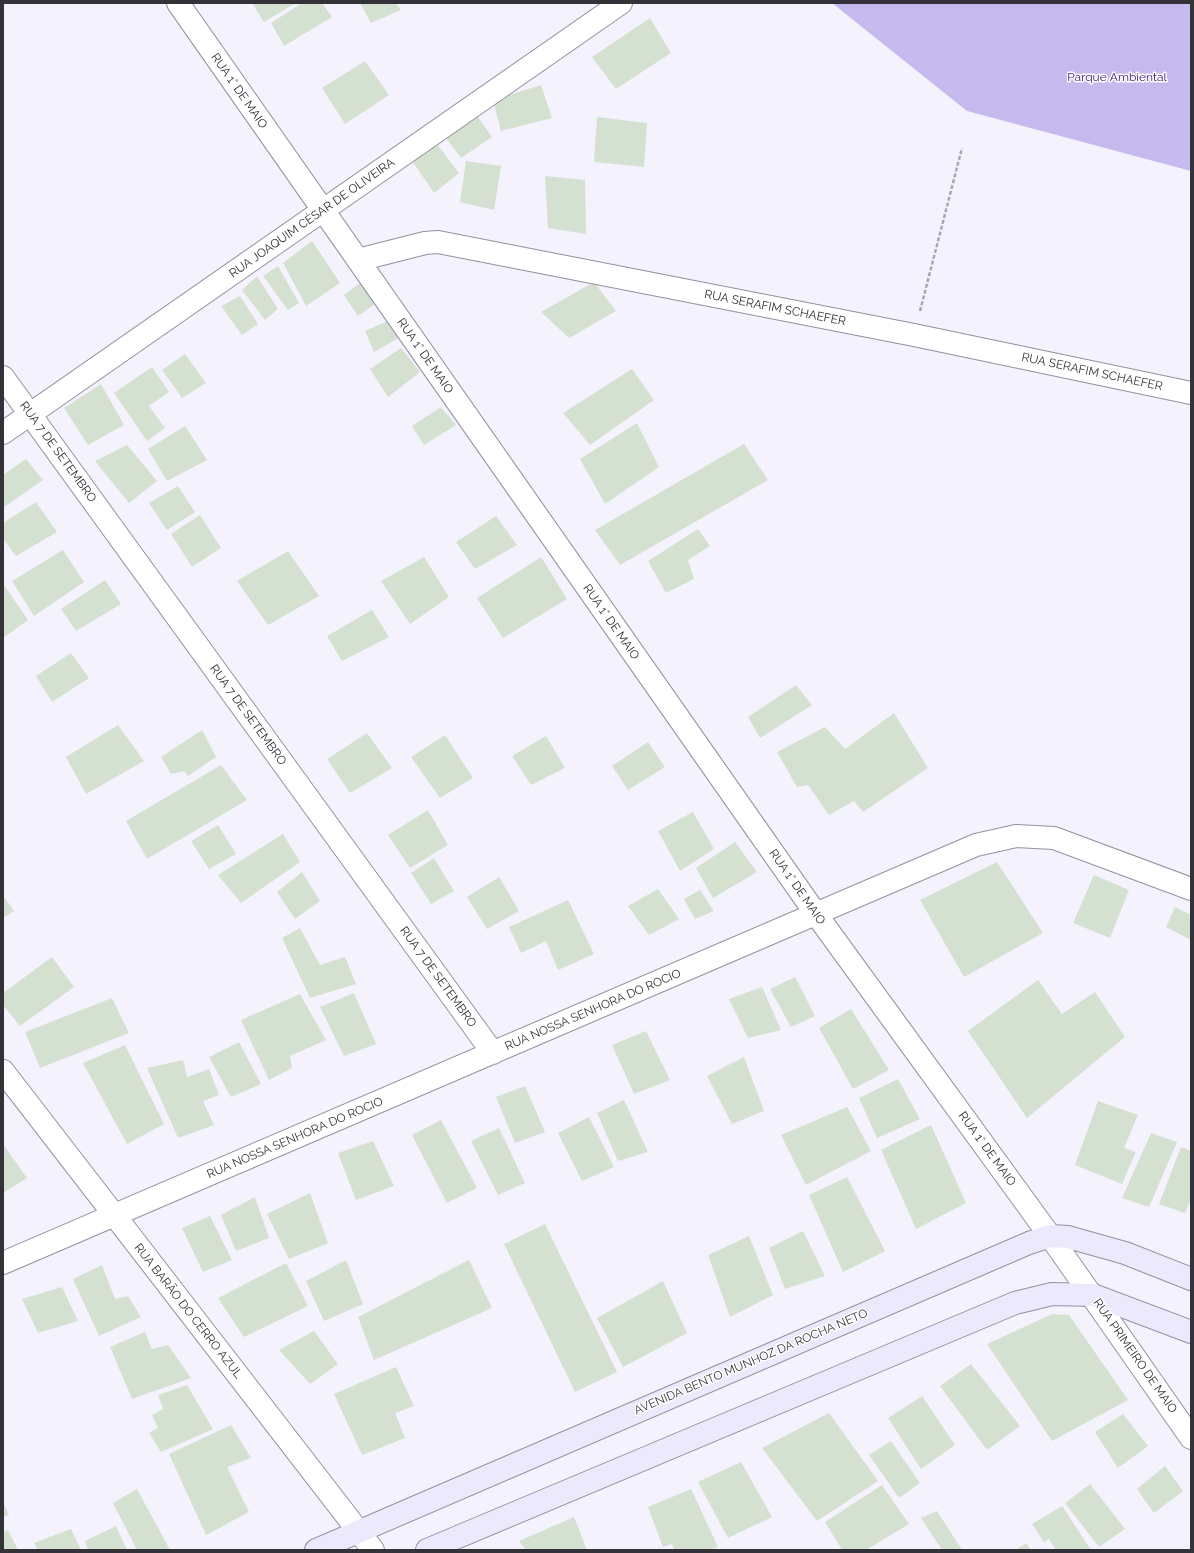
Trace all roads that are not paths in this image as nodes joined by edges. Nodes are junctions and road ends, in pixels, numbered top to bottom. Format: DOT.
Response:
graph roads {
  1 [pos="178,3"];
  2 [pos="621,3"];
  3 [pos="323,211"];
  4 [pos="358,260"];
  5 [pos="3,377"];
  6 [pos="1191,393"];
  7 [pos="30,414"];
  8 [pos="3,433"];
  9 [pos="1191,889"];
  10 [pos="816,914"];
  11 [pos="493,1053"];
  12 [pos="3,1071"];
  13 [pos="114,1215"];
  14 [pos="1050,1236"];
  15 [pos="3,1263"];
  16 [pos="1191,1279"];
  17 [pos="1093,1295"];
  18 [pos="1191,1332"];
  19 [pos="1191,1438"];
  20 [pos="358,1532"];
  21 [pos="316,1550"];
  22 [pos="373,1550"];
  23 [pos="427,1550"];
  1 -- 3 [label="street, RUA 1° DE MAIO"];
  2 -- 3 [label="street, RUA JOAQUIM CÉSAR DE OLIVEIRA"];
  3 -- 4 [label="street, RUA 1° DE MAIO"];
  3 -- 7 [label="street, RUA JOAQUIM CÉSAR DE OLIVEIRA"];
  4 -- 6 [label="street, RUA SERAFIM SCHAEFER"];
  4 -- 10 [label="street, RUA 1° DE MAIO"];
  5 -- 7 [label="street, RUA 7 DE SETEMBRO"];
  7 -- 8 [label="street, RUA JOAQUIM CÉSAR DE OLIVEIRA"];
  7 -- 11 [label="street, RUA 7 DE SETEMBRO"];
  9 -- 10 [label="street, RUA NOSSA SENHORA DO ROCIO"];
  10 -- 11 [label="street, RUA NOSSA SENHORA DO ROCIO"];
  10 -- 14 [label="street, RUA 1° DE MAIO"];
  11 -- 13 [label="street, RUA NOSSA SENHORA DO ROCIO"];
  12 -- 13 [label="street, RUA BARÃO DO CERRO AZUL"];
  13 -- 15 [label="street, RUA NOSSA SENHORA DO ROCIO"];
  13 -- 20 [label="street, RUA BARÃO DO CERRO AZUL"];
  14 -- 16 [label="main road, AVENIDA BENTO MUNHOZ DA ROCHA NETO"];
  14 -- 17 [label="street, RUA 1° DE MAIO"];
  14 -- 20 [label="main road, AVENIDA BENTO MUNHOZ DA ROCHA NETO"];
  17 -- 18 [label="main road"];
  17 -- 19 [label="street, RUA PRIMEIRO DE MAIO"];
  17 -- 23 [label="main road"];
  20 -- 21 [label="main road, AVENIDA BENTO MUNHOZ DA ROCHA NETO"];
  20 -- 22 [label="street, RUA BARÃO DO CERRO AZUL"];
}
